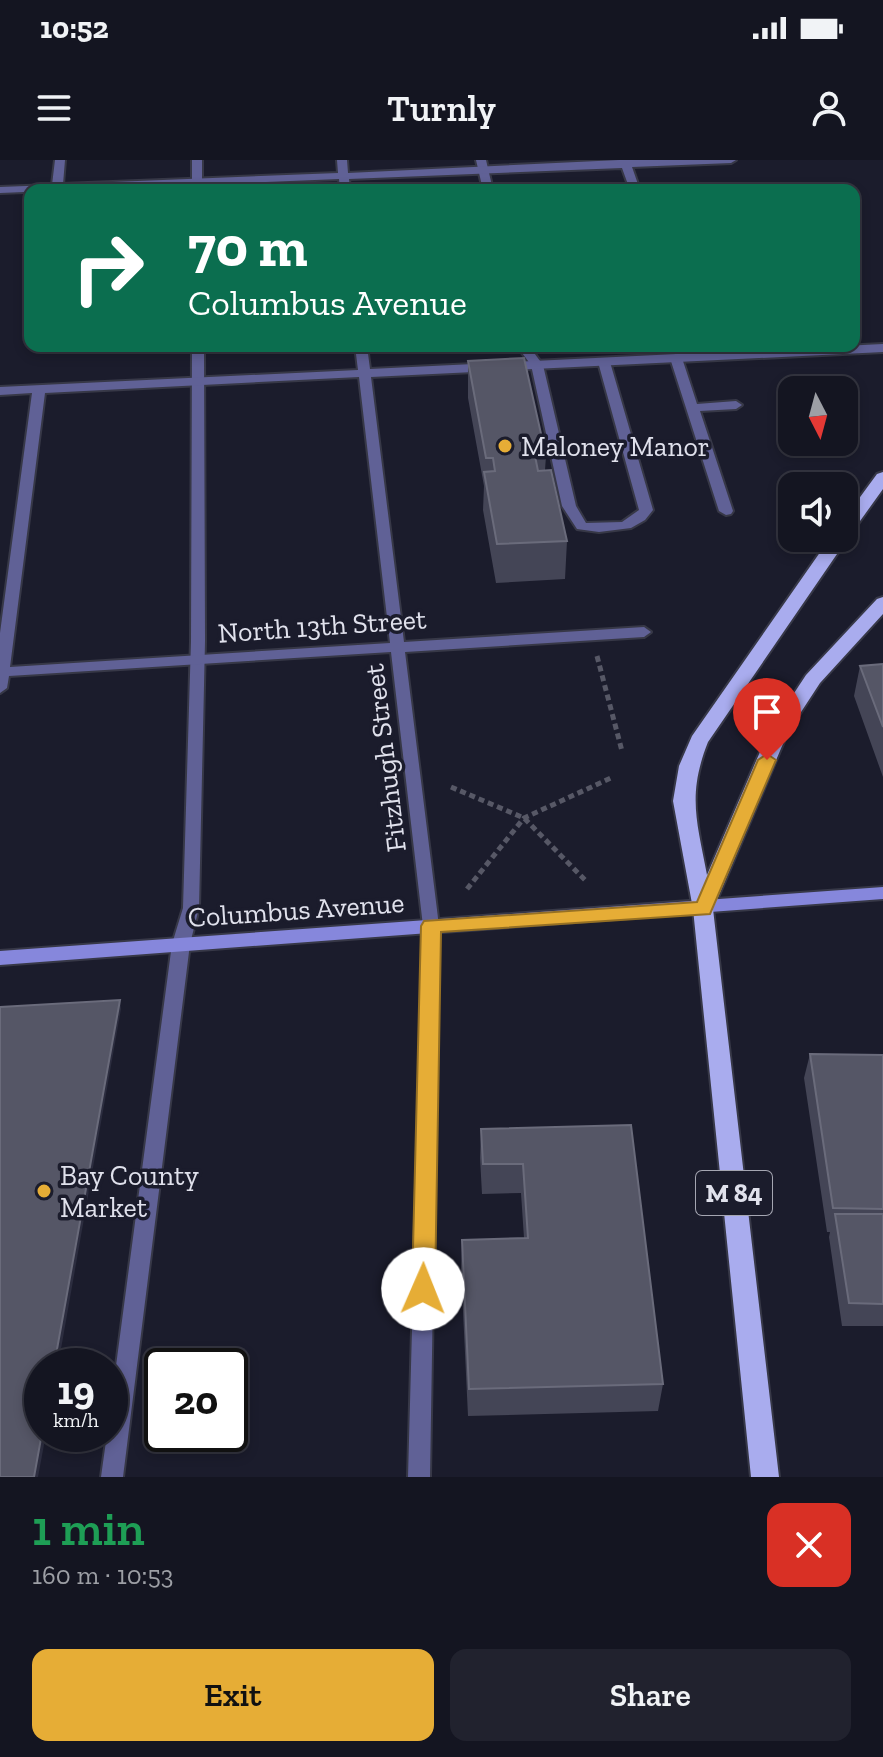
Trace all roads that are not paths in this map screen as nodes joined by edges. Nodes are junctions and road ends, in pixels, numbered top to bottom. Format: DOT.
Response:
graph roads {
  1 [pos="60,160"];
  2 [pos="197,160"];
  3 [pos="342,160"];
  4 [pos="731,160"];
  5 [pos="625,162"];
  6 [pos="482,165"];
  7 [pos="344,176"];
  8 [pos="57,184"];
  9 [pos="197,184"];
  10 [pos="226,184"];
  11 [pos="345,184"];
  12 [pos="633,184"];
  13 [pos="24,189"];
  14 [pos="0,190"];
  15 [pos="860,348"];
  16 [pos="883,348"];
  17 [pos="198,352"];
  18 [pos="362,352"];
  19 [pos="524,352"];
  20 [pos="691,352"];
  21 [pos="676,358"];
  22 [pos="604,362"];
  23 [pos="537,365"];
  24 [pos="364,373"];
  25 [pos="199,381"];
  26 [pos="39,389"];
  27 [pos="0,391"];
  28 [pos="736,405"];
  29 [pos="692,408"];
  30 [pos="883,477"];
  31 [pos="726,511"];
  32 [pos="858,512"];
  33 [pos="829,552"];
  34 [pos="883,603"];
  35 [pos="644,632"];
  36 [pos="399,648"];
  37 [pos="197,660"];
  38 [pos="1,672"];
  39 [pos="0,688"];
  40 [pos="883,893"];
  41 [pos="703,909"];
  42 [pos="431,926"];
  43 [pos="181,944"];
  44 [pos="0,958"];
  45 [pos="112,1477"];
  46 [pos="419,1477"];
  47 [pos="765,1477"];
  1 -- 8 [label="street"];
  2 -- 9 [label="street"];
  3 -- 7 [label="street"];
  4 -- 5 [label="street"];
  5 -- 6 [label="street"];
  5 -- 12 [label="street"];
  6 -- 7 [label="street"];
  7 -- 10 [label="street"];
  7 -- 11 [label="street"];
  13 -- 14 [label="street"];
  15 -- 16 [label="street"];
  17 -- 25 [label="street"];
  18 -- 24 [label="street, Fitzhugh Street"];
  19 -- 23 [label="street"];
  20 -- 21 [label="street"];
  21 -- 22 [label="street"];
  21 -- 29 [label="street"];
  22 -- 23 [label="street"];
  22 -- 23 [label="street"];
  23 -- 24 [label="street"];
  24 -- 25 [label="street"];
  24 -- 36 [label="street, Fitzhugh Street"];
  25 -- 26 [label="street"];
  25 -- 37 [label="street"];
  26 -- 27 [label="street"];
  26 -- 38 [label="street"];
  28 -- 29 [label="street"];
  29 -- 31 [label="street"];
  30 -- 32 [label="main road"];
  33 -- 41 [label="main road, M 84"];
  34 -- 41 [label="main road, M 84"];
  35 -- 36 [label="street, North 13th Street"];
  36 -- 37 [label="street, North 13th Street"];
  36 -- 42 [label="street, Fitzhugh Street"];
  37 -- 38 [label="street, North 13th Street"];
  37 -- 43 [label="street"];
  38 -- 39 [label="street"];
  40 -- 41 [label="street, Columbus Avenue"];
  41 -- 42 [label="street, Columbus Avenue"];
  41 -- 47 [label="main road, M 84"];
  42 -- 43 [label="street, Columbus Avenue"];
  42 -- 46 [label="street, Fitzhugh Street"];
  43 -- 44 [label="street, Columbus Avenue"];
  43 -- 45 [label="street"];
}
